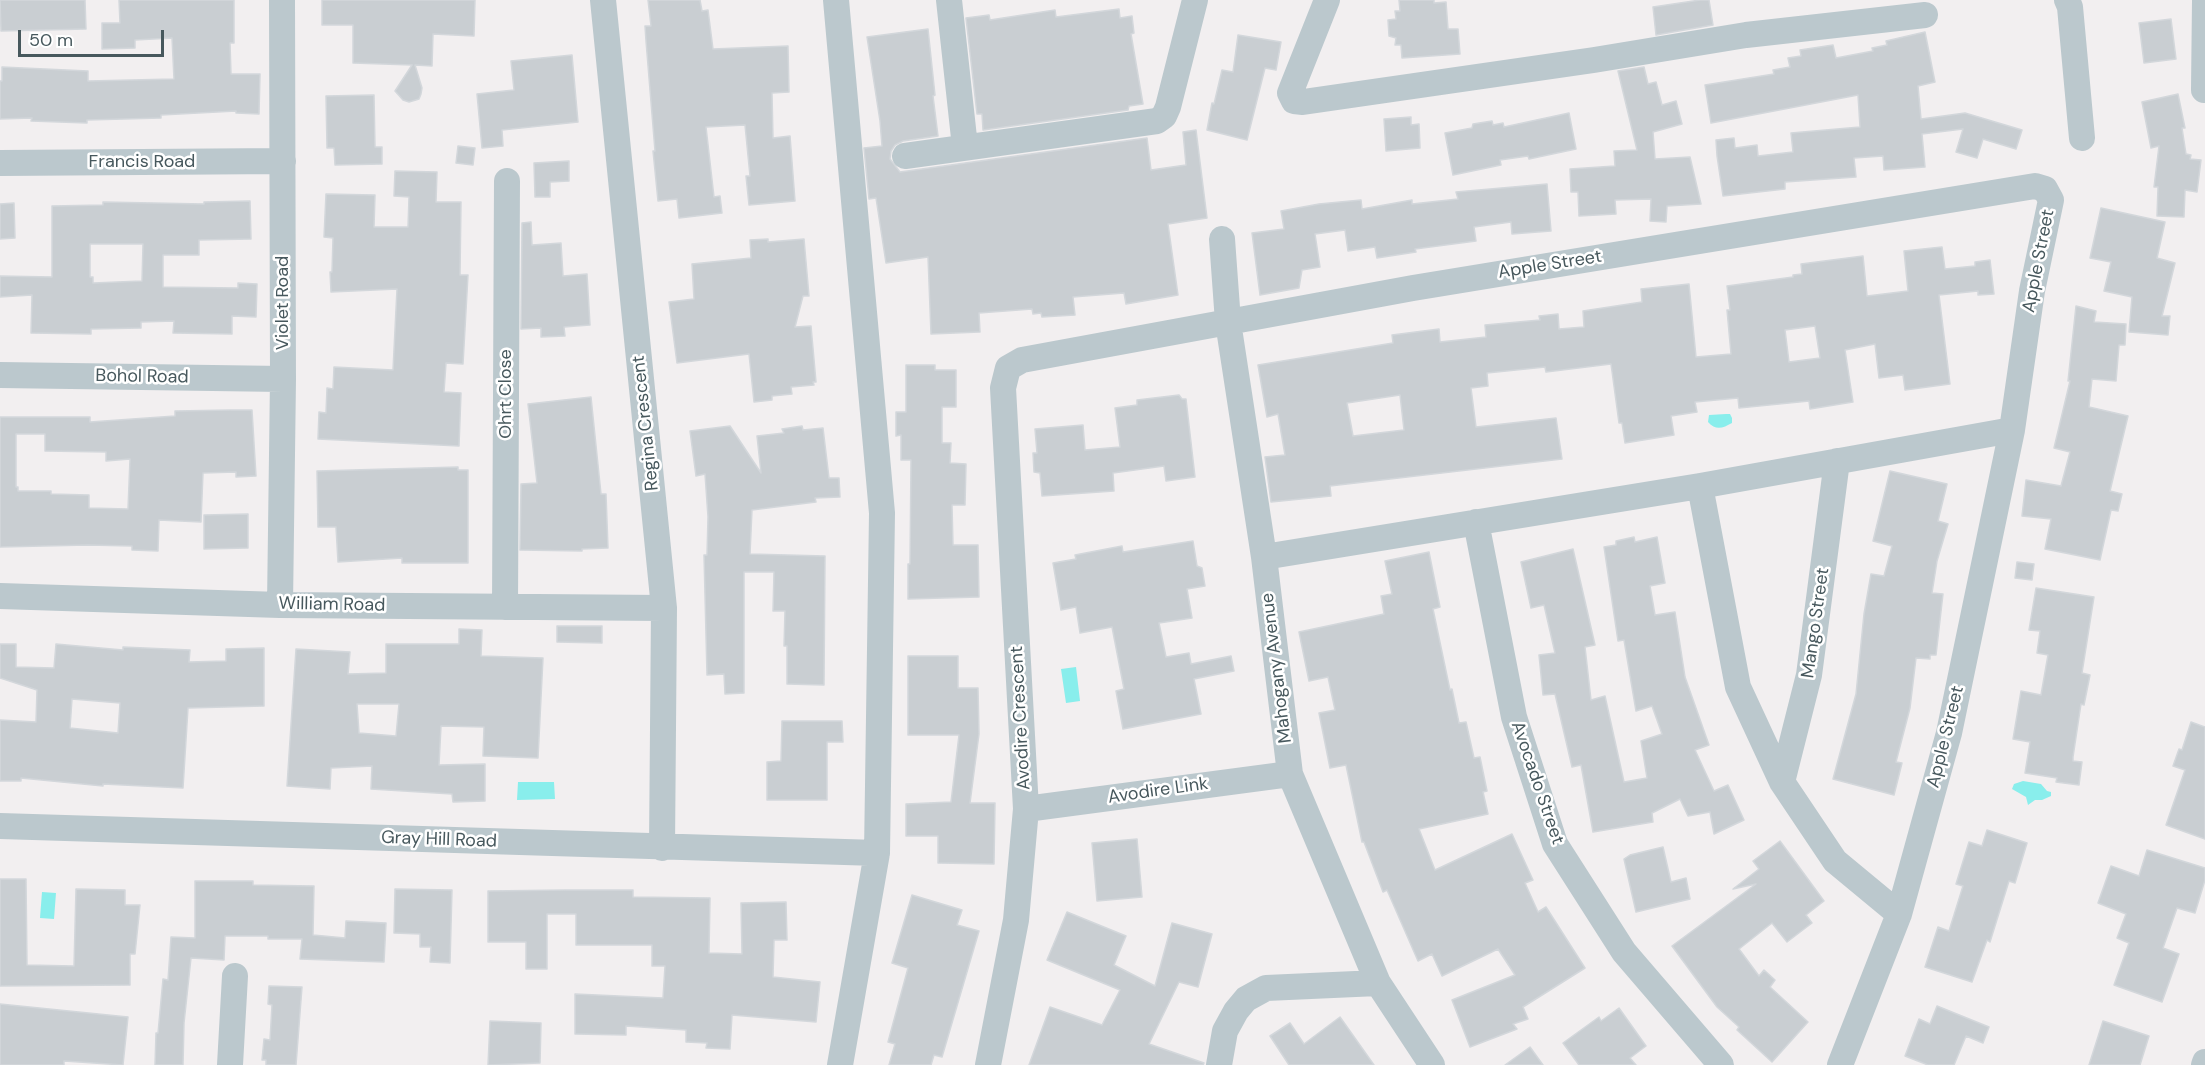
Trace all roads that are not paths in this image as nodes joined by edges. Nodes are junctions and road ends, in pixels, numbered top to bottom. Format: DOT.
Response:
graph roads {
  1 [pos="282,0"];
  2 [pos="603,0"];
  3 [pos="836,0"];
  4 [pos="949,0"];
  5 [pos="1195,0"];
  6 [pos="1327,0"];
  7 [pos="2067,0"];
  8 [pos="2205,0"];
  9 [pos="1925,15"];
  10 [pos="2204,90"];
  11 [pos="2082,138"];
  12 [pos="964,147"];
  13 [pos="905,156"];
  14 [pos="283,160"];
  15 [pos="0,162"];
  16 [pos="507,182"];
  17 [pos="1222,239"];
  18 [pos="1228,322"];
  19 [pos="0,375"];
  20 [pos="284,379"];
  21 [pos="2012,430"];
  22 [pos="1838,461"];
  23 [pos="1700,486"];
  24 [pos="1476,522"];
  25 [pos="1264,557"];
  26 [pos="0,596"];
  27 [pos="280,605"];
  28 [pos="505,607"];
  29 [pos="664,608"];
  30 [pos="1290,774"];
  31 [pos="1782,782"];
  32 [pos="1026,809"];
  33 [pos="0,826"];
  34 [pos="662,848"];
  35 [pos="877,854"];
  36 [pos="1899,914"];
  37 [pos="236,976"];
  38 [pos="1378,983"];
  39 [pos="230,1065"];
  40 [pos="840,1065"];
  41 [pos="988,1065"];
  42 [pos="1220,1065"];
  43 [pos="1432,1065"];
  44 [pos="1721,1065"];
  45 [pos="1840,1065"];
  1 -- 14 [label="street, Violet Road"];
  2 -- 29 [label="street, Regina Crescent"];
  3 -- 35 [label="street"];
  4 -- 12 [label="street"];
  5 -- 12 [label="street"];
  6 -- 9 [label="street"];
  7 -- 11 [label="street"];
  8 -- 10 [label="street"];
  12 -- 13 [label="street"];
  14 -- 15 [label="street, Francis Road"];
  14 -- 20 [label="street, Violet Road"];
  16 -- 28 [label="street, Ohrt Close"];
  17 -- 18 [label="street, Mahogany Avenue"];
  18 -- 21 [label="street, Apple Street"];
  18 -- 25 [label="street, Mahogany Avenue"];
  18 -- 32 [label="street, Avodire Crescent"];
  19 -- 20 [label="street, Bohol Road"];
  20 -- 27 [label="street, Violet Road"];
  21 -- 22 [label="street"];
  21 -- 36 [label="street, Apple Street"];
  22 -- 23 [label="street"];
  22 -- 31 [label="street, Mango Street"];
  23 -- 24 [label="street"];
  23 -- 31 [label="street"];
  24 -- 25 [label="street"];
  24 -- 44 [label="street, Avocado Street"];
  25 -- 30 [label="street, Mahogany Avenue"];
  26 -- 27 [label="street, William Road"];
  27 -- 28 [label="street, William Road"];
  28 -- 29 [label="street, William Road"];
  29 -- 34 [label="street, Regina Crescent"];
  30 -- 32 [label="street, Avodire Link"];
  30 -- 38 [label="street, Mahogany Avenue"];
  31 -- 36 [label="street"];
  32 -- 41 [label="street, Avodire Crescent"];
  33 -- 34 [label="street, Gray Hill Road"];
  34 -- 35 [label="street, Gray Hill Road"];
  35 -- 40 [label="street"];
  36 -- 45 [label="street, Apple Street"];
  37 -- 39 [label="street"];
  38 -- 42 [label="street"];
  38 -- 43 [label="street, Mahogany Avenue"];
}
